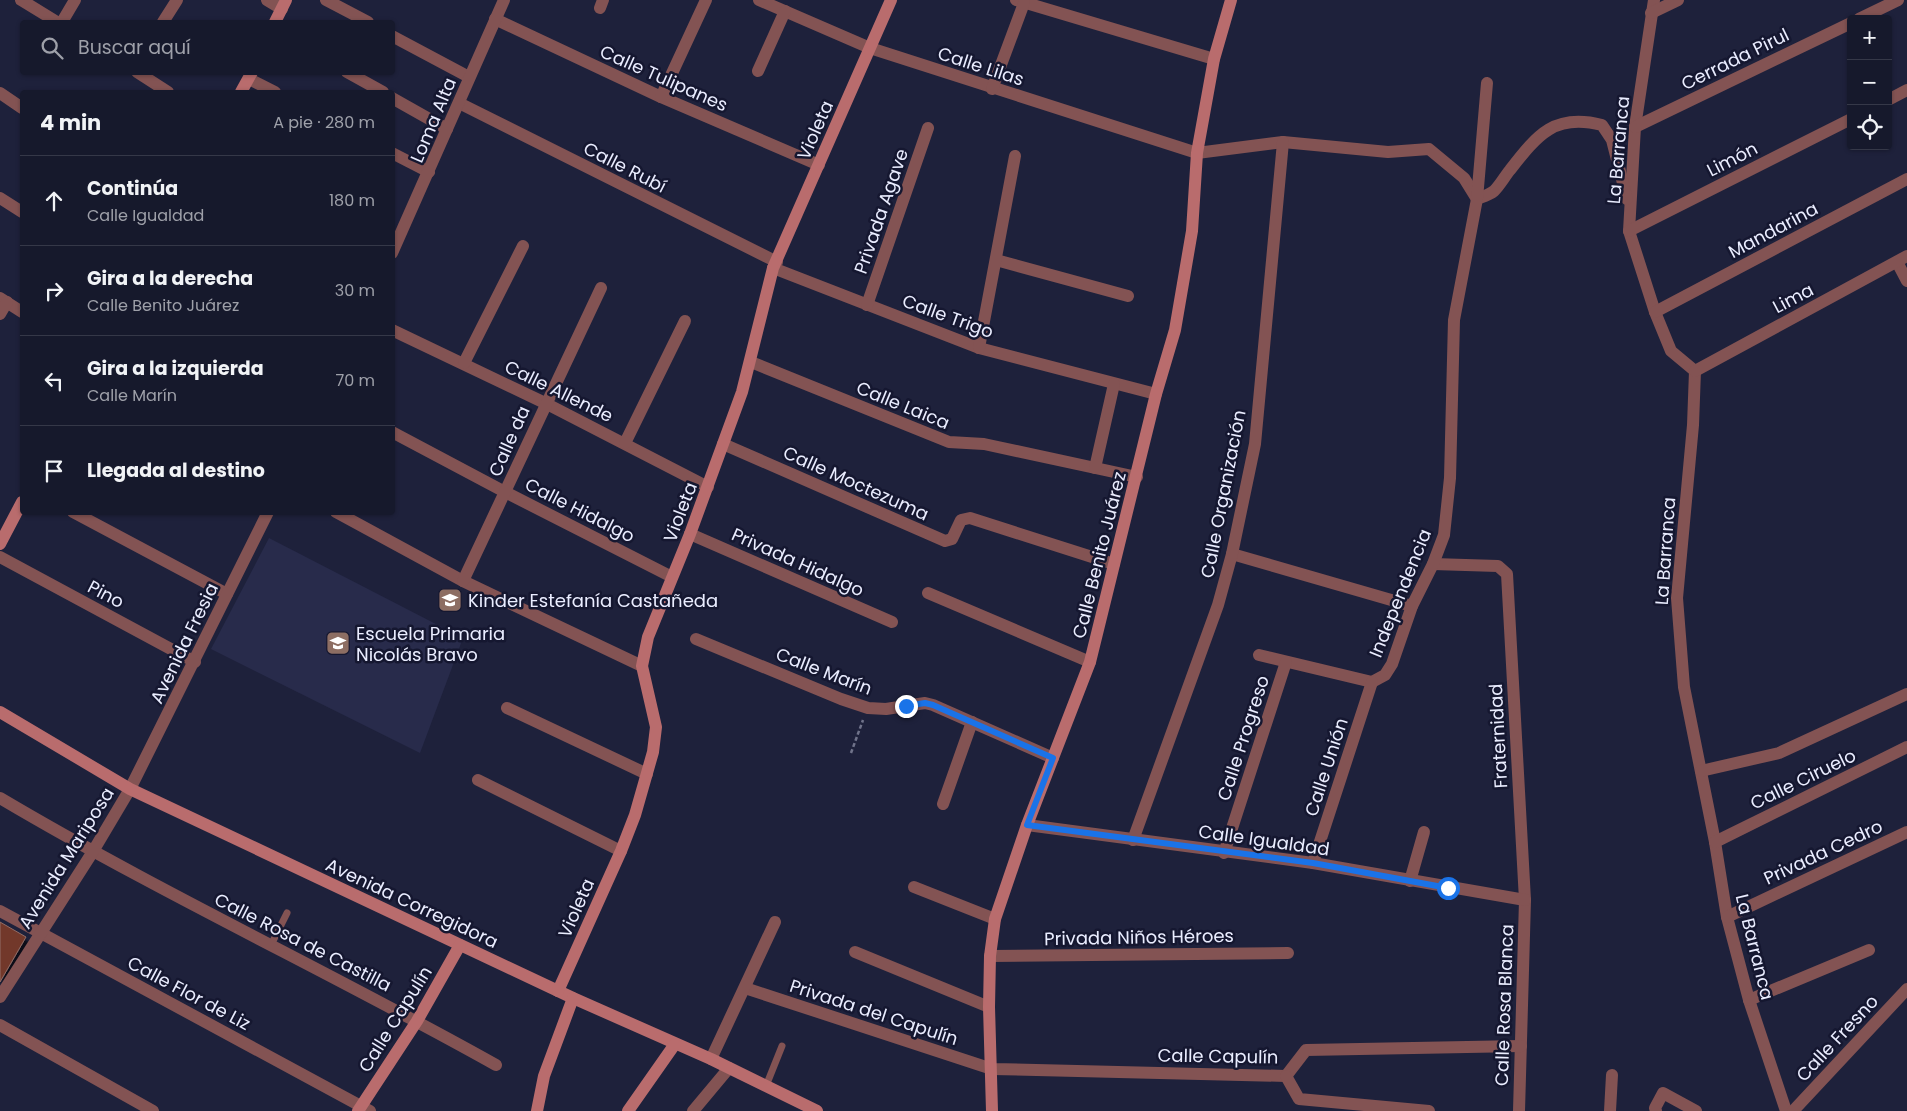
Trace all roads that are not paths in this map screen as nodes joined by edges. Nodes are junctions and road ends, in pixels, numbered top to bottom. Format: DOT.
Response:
graph roads {
  1 [pos="21,0"];
  2 [pos="75,0"];
  3 [pos="177,0"];
  4 [pos="267,0"];
  5 [pos="326,0"];
  6 [pos="706,0"];
  7 [pos="759,0"];
  8 [pos="891,0"];
  9 [pos="1231,0"];
  10 [pos="1678,0"];
  11 [pos="1898,0"];
  12 [pos="502,1"];
  13 [pos="1020,2"];
  14 [pos="284,4"];
  15 [pos="1652,6"];
  16 [pos="785,11"];
  17 [pos="1867,15"];
  18 [pos="495,19"];
  19 [pos="54,20"];
  20 [pos="63,20"];
  21 [pos="164,20"];
  22 [pos="276,20"];
  23 [pos="364,20"];
  24 [pos="1847,25"];
  25 [pos="395,38"];
  26 [pos="870,48"];
  27 [pos="1214,59"];
  28 [pos="758,71"];
  29 [pos="142,75"];
  30 [pos="352,75"];
  31 [pos="250,76"];
  32 [pos="470,77"];
  33 [pos="1487,83"];
  34 [pos="992,89"];
  35 [pos="165,90"];
  36 [pos="242,90"];
  37 [pos="272,90"];
  38 [pos="379,90"];
  39 [pos="1907,90"];
  40 [pos="0,93"];
  41 [pos="661,97"];
  42 [pos="1892,98"];
  43 [pos="395,100"];
  44 [pos="459,103"];
  45 [pos="20,107"];
  46 [pos="1847,121"];
  47 [pos="1635,127"];
  48 [pos="447,128"];
  49 [pos="928,128"];
  50 [pos="1284,142"];
  51 [pos="1197,153"];
  52 [pos="395,155"];
  53 [pos="1015,156"];
  54 [pos="819,165"];
  55 [pos="429,172"];
  56 [pos="1907,179"];
  57 [pos="0,198"];
  58 [pos="1476,199"];
  59 [pos="20,211"];
  60 [pos="1630,211"];
  61 [pos="1629,231"];
  62 [pos="395,246"];
  63 [pos="523,246"];
  64 [pos="1902,259"];
  65 [pos="996,260"];
  66 [pos="775,265"];
  67 [pos="1907,281"];
  68 [pos="601,288"];
  69 [pos="1128,296"];
  70 [pos="4,300"];
  71 [pos="867,305"];
  72 [pos="20,311"];
  73 [pos="1655,312"];
  74 [pos="0,314"];
  75 [pos="685,321"];
  76 [pos="395,331"];
  77 [pos="979,348"];
  78 [pos="751,362"];
  79 [pos="464,364"];
  80 [pos="1695,371"];
  81 [pos="1114,384"];
  82 [pos="1156,394"];
  83 [pos="545,403"];
  84 [pos="395,434"];
  85 [pos="624,443"];
  86 [pos="723,444"];
  87 [pos="1095,468"];
  88 [pos="1136,477"];
  89 [pos="708,487"];
  90 [pos="505,492"];
  91 [pos="20,506"];
  92 [pos="79,515"];
  93 [pos="266,515"];
  94 [pos="342,515"];
  95 [pos="690,534"];
  96 [pos="0,544"];
  97 [pos="1232,554"];
  98 [pos="0,557"];
  99 [pos="1114,564"];
  100 [pos="1433,564"];
  101 [pos="672,577"];
  102 [pos="463,581"];
  103 [pos="928,593"];
  104 [pos="227,594"];
  105 [pos="1412,606"];
  106 [pos="892,622"];
  107 [pos="696,639"];
  108 [pos="1259,655"];
  109 [pos="195,662"];
  110 [pos="1090,662"];
  111 [pos="1286,662"];
  112 [pos="642,666"];
  113 [pos="1372,682"];
  114 [pos="1907,694"];
  115 [pos="507,708"];
  116 [pos="0,712"];
  117 [pos="972,722"];
  118 [pos="1907,747"];
  119 [pos="1053,758"];
  120 [pos="1700,771"];
  121 [pos="647,774"];
  122 [pos="478,780"];
  123 [pos="130,789"];
  124 [pos="0,798"];
  125 [pos="943,804"];
  126 [pos="1027,825"];
  127 [pos="1424,832"];
  128 [pos="1907,832"];
  129 [pos="1133,840"];
  130 [pos="1715,842"];
  131 [pos="621,850"];
  132 [pos="92,853"];
  133 [pos="1224,853"];
  134 [pos="1313,863"];
  135 [pos="1410,881"];
  136 [pos="914,887"];
  137 [pos="1525,900"];
  138 [pos="0,911"];
  139 [pos="287,913"];
  140 [pos="1727,917"];
  141 [pos="995,919"];
  142 [pos="776,922"];
  143 [pos="40,933"];
  144 [pos="271,945"];
  145 [pos="460,945"];
  146 [pos="1869,950"];
  147 [pos="854,952"];
  148 [pos="1288,953"];
  149 [pos="990,956"];
  150 [pos="745,988"];
  151 [pos="1907,989"];
  152 [pos="558,991"];
  153 [pos="0,997"];
  154 [pos="573,998"];
  155 [pos="1748,1000"];
  156 [pos="989,1007"];
  157 [pos="417,1021"];
  158 [pos="0,1025"];
  159 [pos="676,1044"];
  160 [pos="782,1046"];
  161 [pos="1521,1046"];
  162 [pos="711,1059"];
  163 [pos="496,1066"];
  164 [pos="729,1068"];
  165 [pos="992,1069"];
  166 [pos="1612,1075"];
  167 [pos="1286,1076"];
  168 [pos="766,1086"];
  169 [pos="363,1109"];
  170 [pos="153,1111"];
  171 [pos="537,1111"];
  172 [pos="628,1111"];
  173 [pos="693,1111"];
  174 [pos="817,1111"];
  175 [pos="992,1111"];
  176 [pos="1429,1111"];
  177 [pos="1519,1111"];
  178 [pos="1610,1111"];
  179 [pos="1656,1111"];
  180 [pos="1696,1111"];
  181 [pos="1786,1111"];
  182 [pos="1793,1111"];
  1 -- 19 [label="street"];
  2 -- 20 [label="street"];
  3 -- 21 [label="street"];
  4 -- 14 [label="street"];
  5 -- 23 [label="street"];
  6 -- 41 [label="street"];
  7 -- 16 [label="street, Calle Lilas"];
  8 -- 26 [label="street, Violeta"];
  9 -- 27 [label="street, Calle Benito Juárez"];
  10 -- 15 [label="street"];
  11 -- 17 [label="street"];
  12 -- 18 [label="street, Loma Alta"];
  13 -- 27 [label="street"];
  13 -- 34 [label="street"];
  14 -- 22 [label="street"];
  15 -- 47 [label="street, La Barranca"];
  16 -- 26 [label="street, Calle Lilas"];
  16 -- 28 [label="street"];
  18 -- 32 [label="street, Loma Alta"];
  18 -- 41 [label="street, Calle Tulipanes"];
  24 -- 47 [label="street, Cerrada Pirul"];
  25 -- 32 [label="street"];
  26 -- 34 [label="street, Calle Lilas"];
  26 -- 54 [label="street, Violeta"];
  27 -- 51 [label="street, Calle Benito Juárez"];
  29 -- 35 [label="street"];
  30 -- 38 [label="street"];
  31 -- 36 [label="street"];
  31 -- 37 [label="street"];
  32 -- 44 [label="street, Loma Alta"];
  33 -- 58 [label="street, Independencia"];
  34 -- 51 [label="street, Calle Lilas"];
  39 -- 42 [label="street"];
  40 -- 45 [label="street"];
  41 -- 54 [label="street, Calle Tulipanes"];
  43 -- 48 [label="street"];
  44 -- 48 [label="street, Loma Alta"];
  44 -- 66 [label="street, Calle Rubí"];
  46 -- 61 [label="street, Limón"];
  47 -- 60 [label="street, La Barranca"];
  48 -- 55 [label="street, Loma Alta"];
  49 -- 71 [label="street, Privada Agave"];
  50 -- 51 [label="street"];
  50 -- 58 [label="street"];
  50 -- 97 [label="street, Calle Organización"];
  51 -- 82 [label="street, Calle Benito Juárez"];
  52 -- 55 [label="street"];
  53 -- 65 [label="street"];
  54 -- 66 [label="street, Violeta"];
  55 -- 62 [label="street, Loma Alta"];
  56 -- 73 [label="street, Mandarina"];
  57 -- 59 [label="street"];
  58 -- 60 [label="street"];
  58 -- 100 [label="street, Independencia"];
  60 -- 61 [label="street, La Barranca"];
  61 -- 73 [label="street, La Barranca"];
  63 -- 79 [label="street"];
  64 -- 67 [label="street"];
  64 -- 80 [label="street, Lima"];
  65 -- 69 [label="street"];
  65 -- 77 [label="street"];
  66 -- 71 [label="street, Calle Trigo"];
  66 -- 78 [label="street, Violeta"];
  68 -- 83 [label="street, Calle da"];
  70 -- 72 [label="street"];
  70 -- 74 [label="street"];
  71 -- 77 [label="street, Calle Trigo"];
  73 -- 80 [label="street, La Barranca"];
  75 -- 85 [label="street"];
  76 -- 79 [label="street, Calle Allende"];
  77 -- 81 [label="street, Calle Trigo"];
  78 -- 86 [label="street, Violeta"];
  78 -- 87 [label="street, Calle Laica"];
  79 -- 83 [label="street, Calle Allende"];
  80 -- 120 [label="street, La Barranca"];
  81 -- 82 [label="street, Calle Trigo"];
  81 -- 87 [label="street"];
  82 -- 88 [label="street, Calle Benito Juárez"];
  83 -- 85 [label="street, Calle Allende"];
  83 -- 90 [label="street, Calle da"];
  84 -- 90 [label="street, Calle Hidalgo"];
  85 -- 89 [label="street, Calle Allende"];
  86 -- 89 [label="street, Violeta"];
  86 -- 99 [label="street, Calle Moctezuma"];
  87 -- 88 [label="street, Calle Laica"];
  88 -- 99 [label="street, Calle Benito Juárez"];
  89 -- 95 [label="street, Violeta"];
  90 -- 101 [label="street, Calle Hidalgo"];
  90 -- 102 [label="street, Calle da"];
  91 -- 96 [label="street"];
  92 -- 104 [label="street"];
  93 -- 104 [label="street, Avenida Fresia"];
  94 -- 102 [label="street"];
  95 -- 101 [label="street, Violeta"];
  95 -- 106 [label="street, Privada Hidalgo"];
  97 -- 105 [label="street"];
  97 -- 129 [label="street, Calle Organización"];
  98 -- 109 [label="street, Pino"];
  99 -- 110 [label="street, Calle Benito Juárez"];
  100 -- 105 [label="street, Independencia"];
  100 -- 137 [label="street, Fraternidad"];
  101 -- 112 [label="street, Violeta"];
  102 -- 112 [label="street"];
  103 -- 110 [label="street"];
  104 -- 109 [label="street, Avenida Fresia"];
  105 -- 113 [label="street, Independencia"];
  107 -- 117 [label="street, Calle Marín"];
  108 -- 111 [label="street, Calle Progreso"];
  109 -- 123 [label="street, Avenida Fresia"];
  110 -- 119 [label="street, Calle Benito Juárez"];
  111 -- 113 [label="street, Calle Progreso"];
  111 -- 133 [label="street, Calle Progreso"];
  112 -- 121 [label="street, Violeta"];
  113 -- 134 [label="street, Calle Unión"];
  114 -- 120 [label="street"];
  115 -- 121 [label="street"];
  116 -- 123 [label="street, Avenida Corregidora"];
  117 -- 119 [label="street, Calle Marín"];
  117 -- 125 [label="street"];
  118 -- 130 [label="street, Calle Ciruelo"];
  119 -- 126 [label="street, Calle Benito Juárez"];
  120 -- 130 [label="street, La Barranca"];
  121 -- 131 [label="street, Violeta"];
  122 -- 131 [label="street"];
  123 -- 132 [label="street, Avenida Mariposa"];
  123 -- 145 [label="street, Avenida Corregidora"];
  124 -- 132 [label="street, Calle Rosa de Castilla"];
  126 -- 129 [label="street, Calle Igualdad"];
  126 -- 141 [label="street, Calle Benito Juárez"];
  127 -- 135 [label="street"];
  128 -- 140 [label="street, Privada Cedro"];
  129 -- 133 [label="street, Calle Igualdad"];
  130 -- 140 [label="street, La Barranca"];
  131 -- 152 [label="street, Violeta"];
  132 -- 143 [label="street, Avenida Mariposa"];
  132 -- 144 [label="street, Calle Rosa de Castilla"];
  133 -- 134 [label="street, Calle Igualdad"];
  134 -- 135 [label="street, Calle Igualdad"];
  135 -- 137 [label="street, Calle Igualdad"];
  136 -- 141 [label="street"];
  137 -- 161 [label="street, Calle Rosa Blanca"];
  138 -- 143 [label="street, Calle Flor de Liz"];
  139 -- 144 [label="lane"];
  140 -- 155 [label="street, La Barranca"];
  141 -- 149 [label="street, Calle Benito Juárez"];
  142 -- 150 [label="street"];
  143 -- 153 [label="street, Avenida Mariposa"];
  143 -- 169 [label="street, Calle Flor de Liz"];
  144 -- 157 [label="street, Calle Rosa de Castilla"];
  145 -- 152 [label="street, Avenida Corregidora"];
  145 -- 157 [label="street, Calle Capulín"];
  146 -- 155 [label="street"];
  147 -- 156 [label="street"];
  148 -- 149 [label="street, Privada Niños Héroes"];
  149 -- 156 [label="street, Calle Benito Juárez"];
  150 -- 162 [label="street"];
  150 -- 165 [label="street, Privada del Capulín"];
  151 -- 182 [label="street, Calle Fresno"];
  152 -- 154 [label="street, Avenida Corregidora"];
  154 -- 159 [label="street, Avenida Corregidora"];
  154 -- 171 [label="street"];
  155 -- 181 [label="street, La Barranca"];
  156 -- 165 [label="street, Calle Benito Juárez"];
  157 -- 163 [label="street, Calle Rosa de Castilla"];
  157 -- 169 [label="street, Calle Capulín"];
  158 -- 170 [label="street"];
  159 -- 162 [label="street, Avenida Corregidora"];
  159 -- 172 [label="street"];
  160 -- 168 [label="lane"];
  161 -- 167 [label="street, Calle Capulín"];
  161 -- 177 [label="street, Calle Rosa Blanca"];
  162 -- 164 [label="street, Avenida Corregidora"];
  164 -- 168 [label="street, Avenida Corregidora"];
  164 -- 173 [label="street"];
  165 -- 167 [label="street, Calle Capulín"];
  165 -- 175 [label="street, Calle Benito Juárez"];
  166 -- 178 [label="street"];
  167 -- 176 [label="street"];
  168 -- 174 [label="street, Avenida Corregidora"];
  179 -- 180 [label="street"];
}
